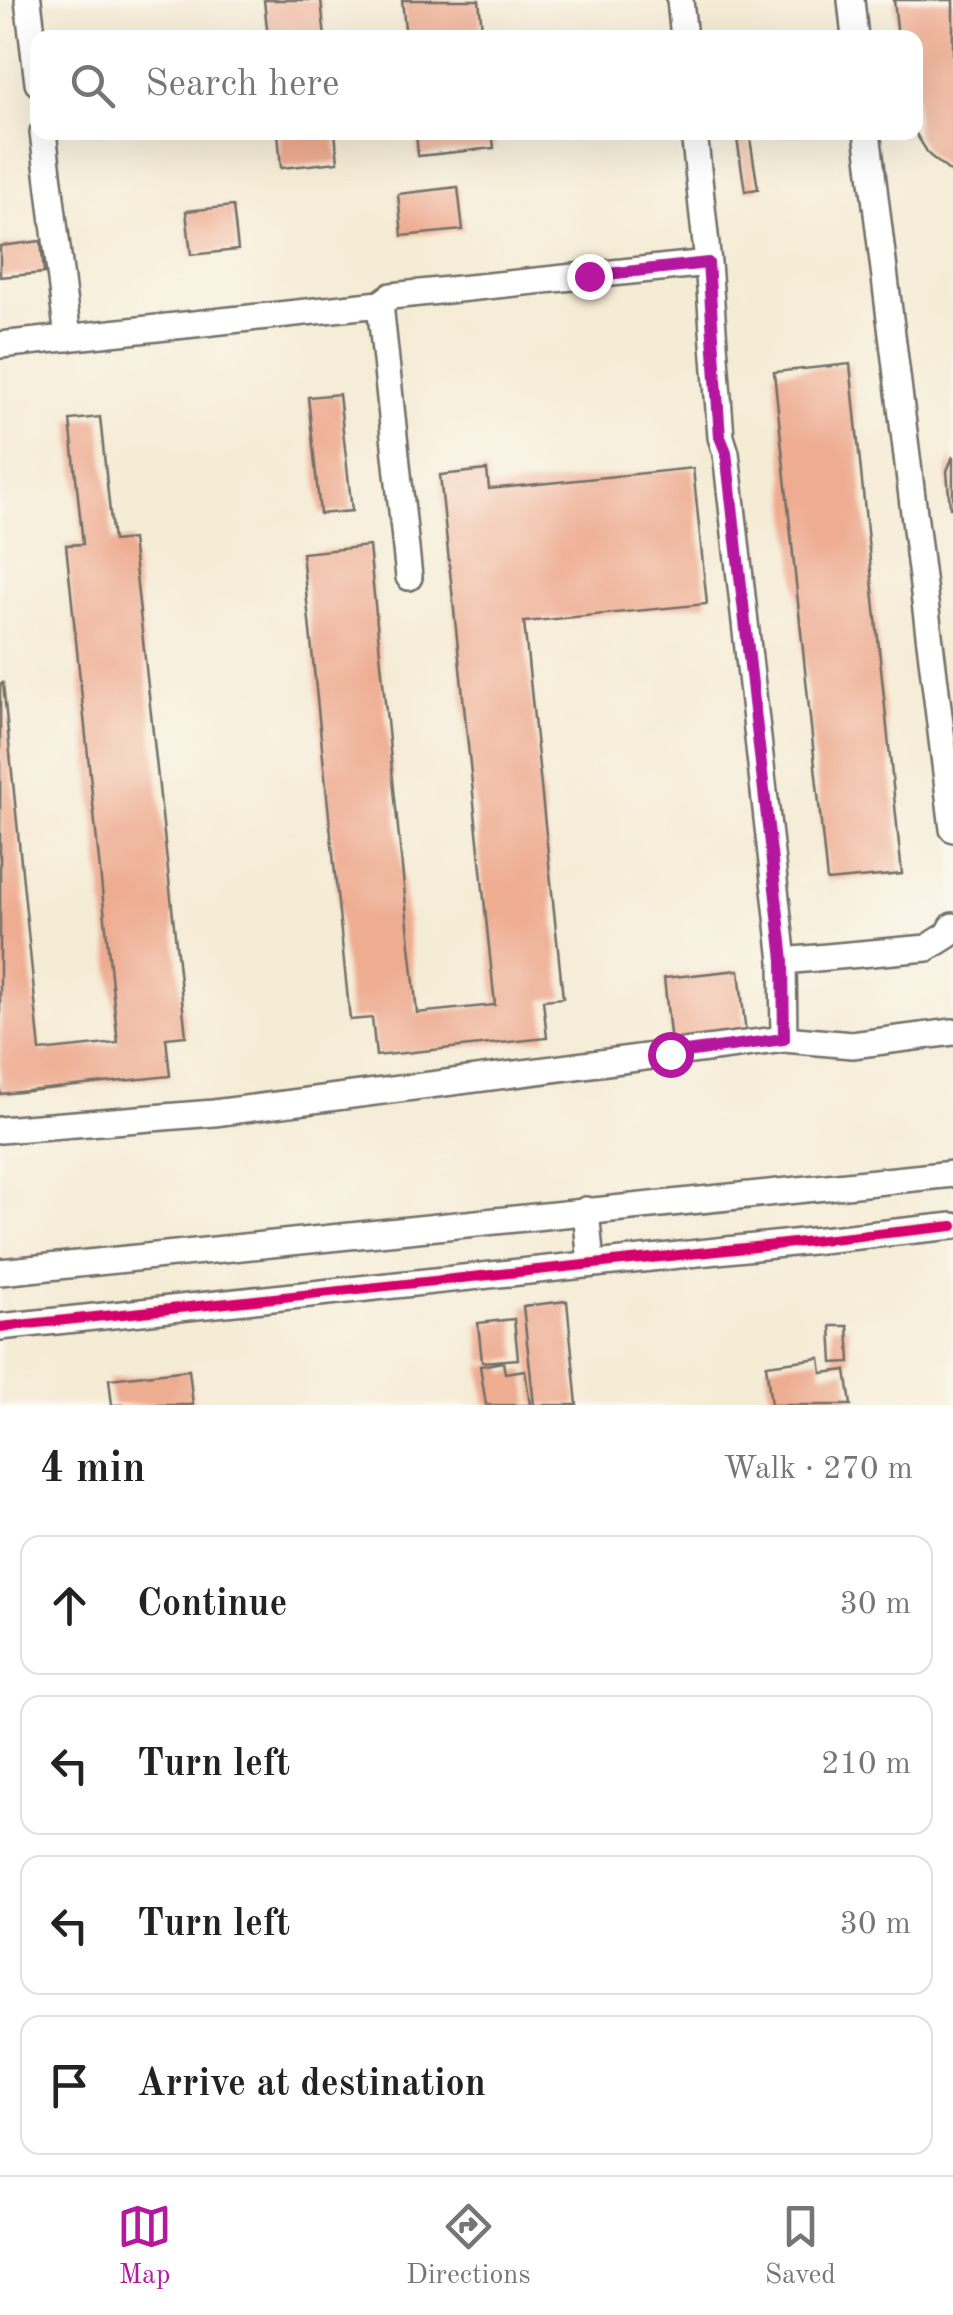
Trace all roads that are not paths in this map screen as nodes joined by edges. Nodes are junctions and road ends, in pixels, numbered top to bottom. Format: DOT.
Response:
graph roads {
  1 [pos="28,0"];
  2 [pos="680,0"];
  3 [pos="850,0"];
  4 [pos="32,30"];
  5 [pos="683,30"];
  6 [pos="854,30"];
  7 [pos="45,140"];
  8 [pos="695,140"];
  9 [pos="868,140"];
  10 [pos="708,263"];
  11 [pos="380,304"];
  12 [pos="68,338"];
  13 [pos="0,345"];
  14 [pos="408,576"];
  15 [pos="953,829"];
  16 [pos="953,926"];
  17 [pos="783,960"];
  18 [pos="953,1032"];
  19 [pos="784,1039"];
  20 [pos="0,1130"];
  21 [pos="953,1174"];
  22 [pos="586,1210"];
  23 [pos="953,1226"];
  24 [pos="591,1264"];
  25 [pos="0,1272"];
  26 [pos="0,1327"];
  1 -- 4 [label="street"];
  2 -- 5 [label="street"];
  3 -- 6 [label="street"];
  7 -- 12 [label="street"];
  8 -- 10 [label="street"];
  9 -- 15 [label="street"];
  10 -- 11 [label="street"];
  10 -- 17 [label="street"];
  11 -- 12 [label="street"];
  11 -- 14 [label="street"];
  12 -- 13 [label="street"];
  16 -- 17 [label="street"];
  17 -- 19 [label="street"];
  18 -- 19 [label="street"];
  19 -- 20 [label="street"];
  21 -- 22 [label="street"];
  22 -- 24 [label="street"];
  22 -- 25 [label="street"];
  23 -- 24 [label="street"];
  24 -- 26 [label="street"];
}
